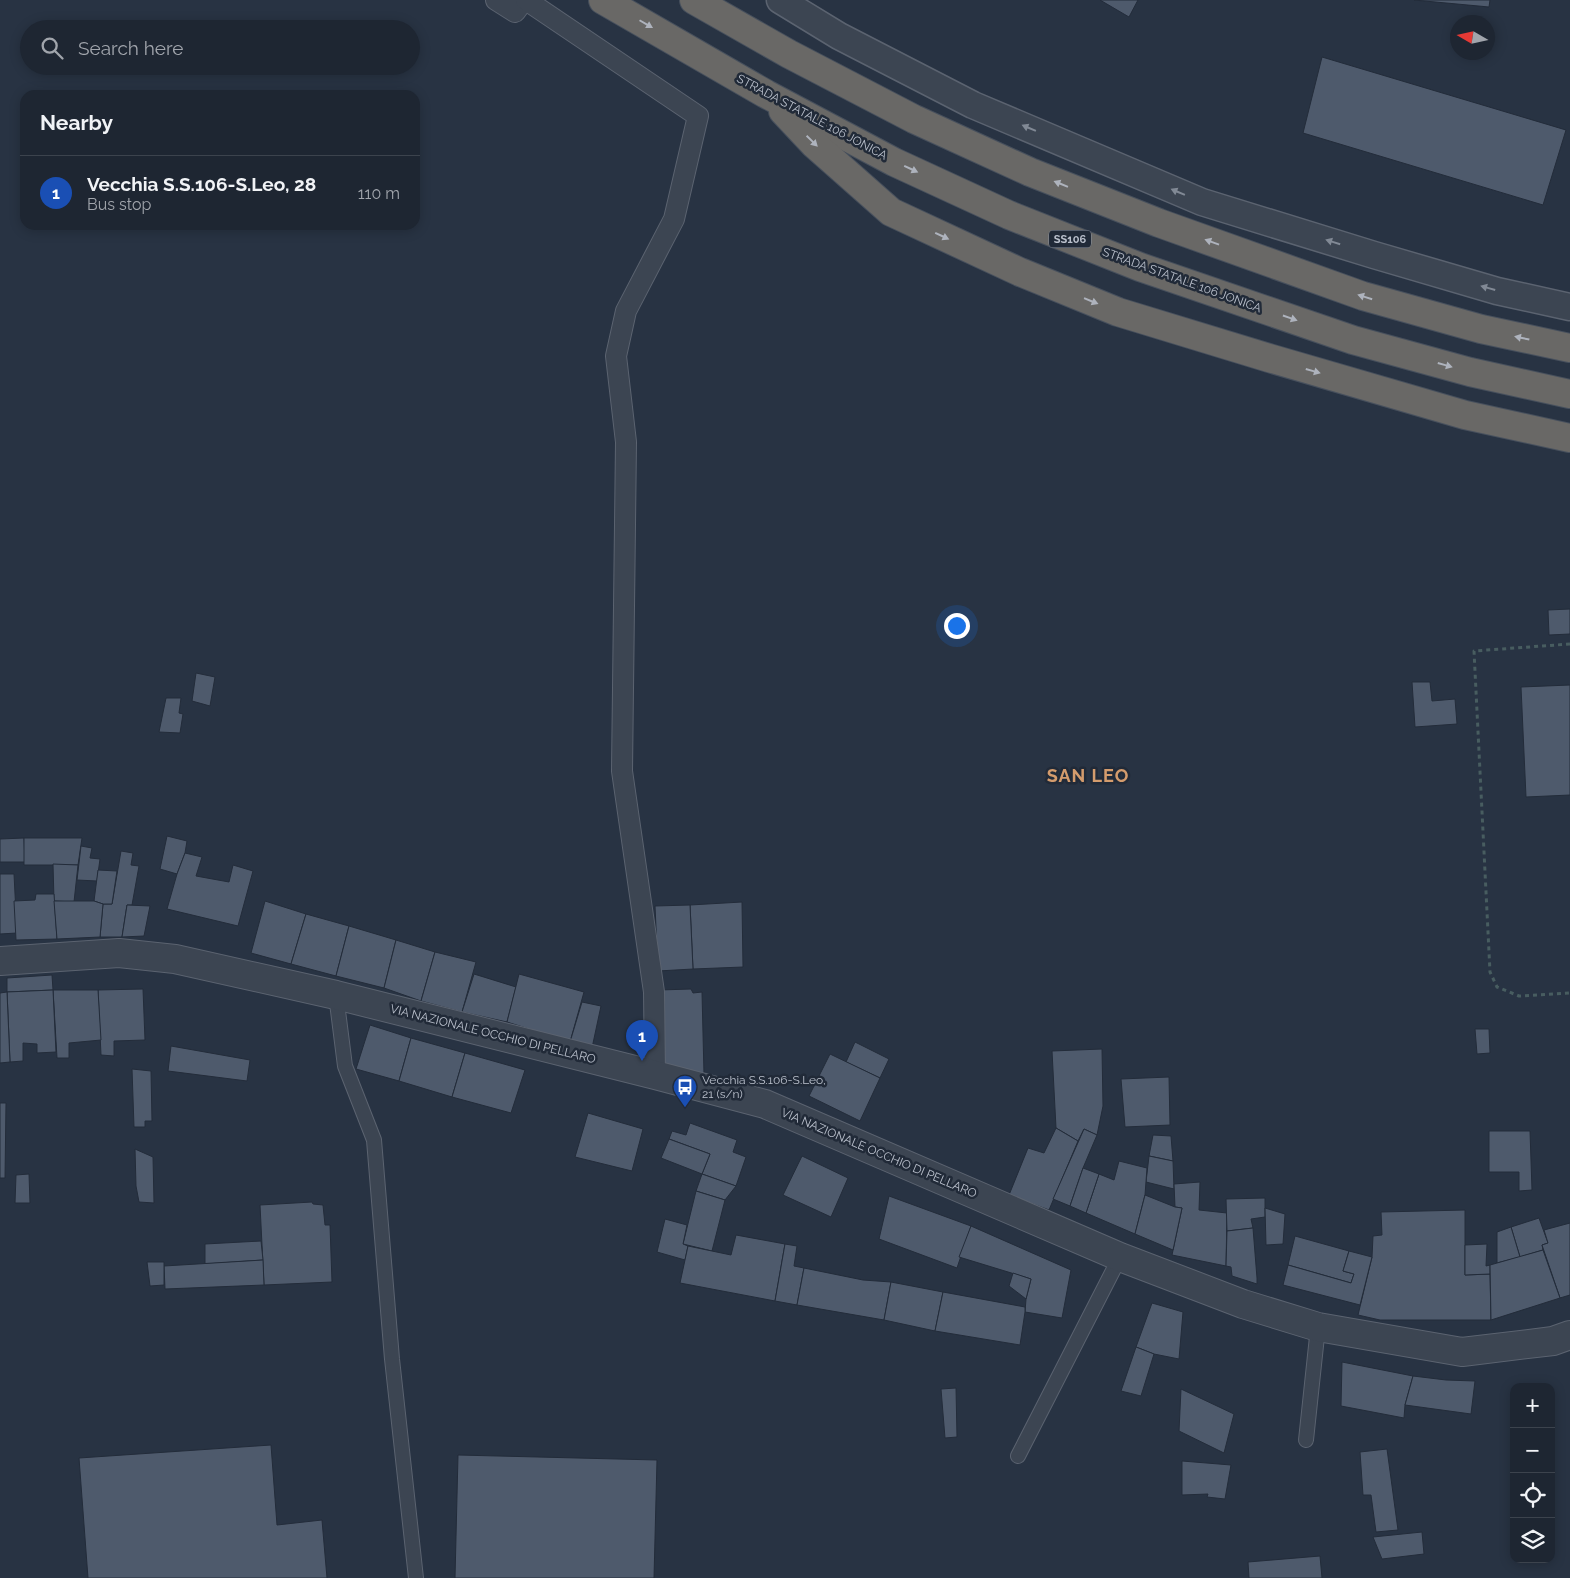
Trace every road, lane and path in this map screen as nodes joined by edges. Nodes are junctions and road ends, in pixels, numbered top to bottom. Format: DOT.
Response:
graph roads {
  1 [pos="496,0"];
  2 [pos="525,0"];
  3 [pos="603,0"];
  4 [pos="694,0"];
  5 [pos="780,0"];
  6 [pos="766,94"];
  7 [pos="1570,307"];
  8 [pos="1570,348"];
  9 [pos="1570,394"];
  10 [pos="1570,438"];
  11 [pos="1570,644"];
  12 [pos="0,962"];
  13 [pos="1570,993"];
  14 [pos="336,995"];
  15 [pos="655,1075"];
  16 [pos="1120,1257"];
  17 [pos="1318,1328"];
  18 [pos="1570,1335"];
  19 [pos="1306,1440"];
  20 [pos="1018,1456"];
  21 [pos="416,1578"];
  1 -- 2 [label="street"];
  2 -- 15 [label="street"];
  3 -- 6 [label="highway, STRADA STATALE 106 JONICA / SS106, one-way"];
  8 -- 4 [label="highway, one-way"];
  7 -- 5 [label="street, one-way"];
  6 -- 9 [label="highway, STRADA STATALE 106 JONICA / SS106, one-way"];
  6 -- 10 [label="highway, one-way"];
  11 -- 13 [label="path"];
  12 -- 14 [label="street, VIA NAZIONALE OCCHIO DI PELLARO"];
  14 -- 15 [label="street, VIA NAZIONALE OCCHIO DI PELLARO"];
  14 -- 21 [label="lane"];
  15 -- 16 [label="street, VIA NAZIONALE OCCHIO DI PELLARO"];
  16 -- 17 [label="street, VIA NAZIONALE OCCHIO DI PELLARO"];
  16 -- 20 [label="lane"];
  17 -- 18 [label="street, VIA NAZIONALE OCCHIO DI PELLARO"];
  17 -- 19 [label="lane"];
}
